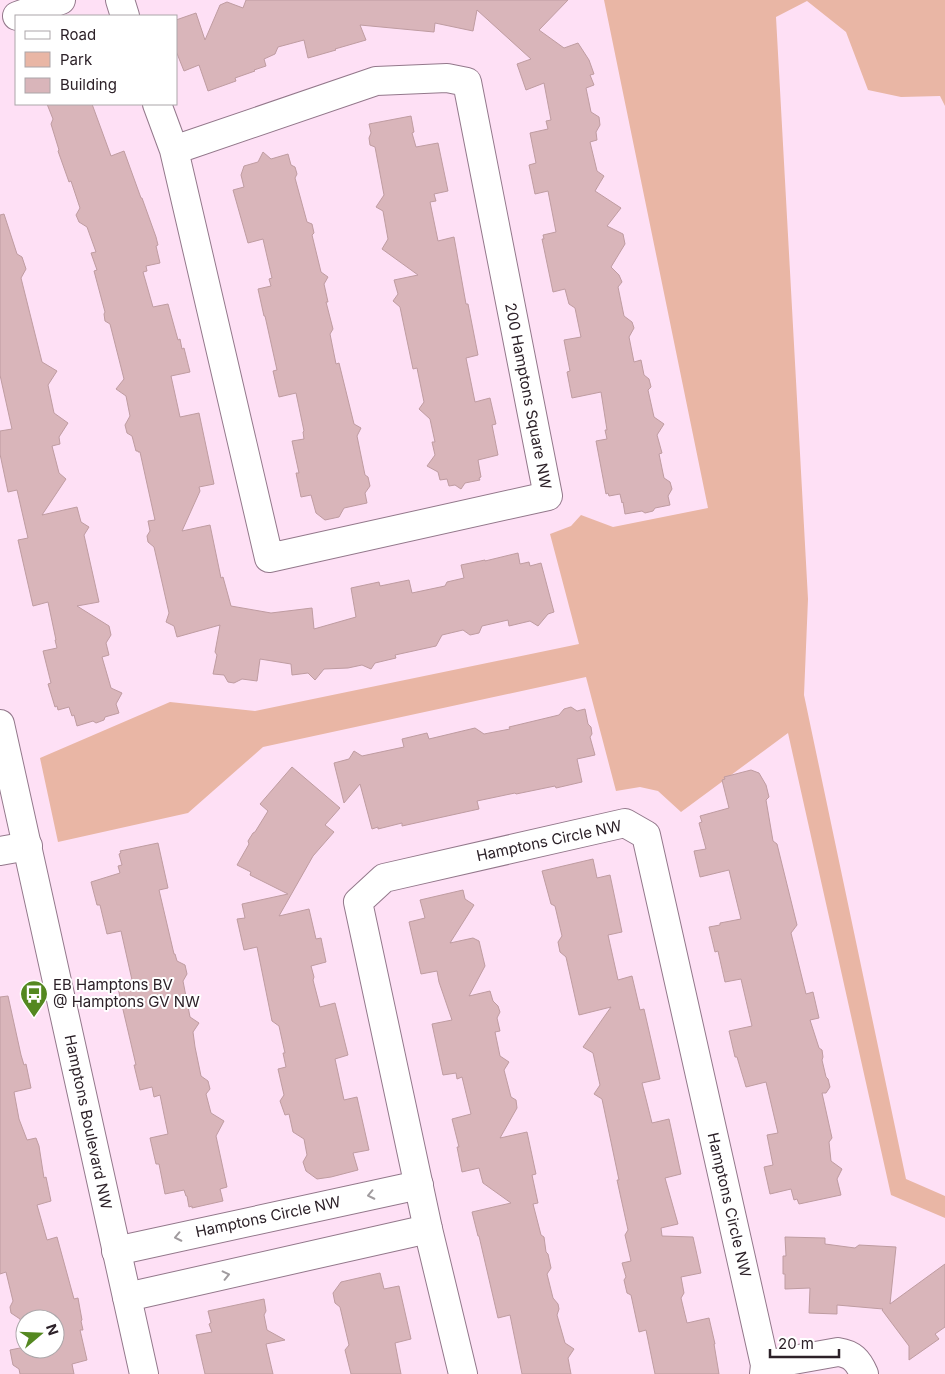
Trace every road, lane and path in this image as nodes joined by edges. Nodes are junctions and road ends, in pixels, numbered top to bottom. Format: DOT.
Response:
graph roads {
  1 [pos="61,0"];
  2 [pos="120,0"];
  3 [pos="20,15"];
  4 [pos="125,15"];
  5 [pos="15,17"];
  6 [pos="0,22"];
  7 [pos="157,105"];
  8 [pos="174,150"];
  9 [pos="0,724"];
  10 [pos="9,805"];
  11 [pos="28,846"];
  12 [pos="0,851"];
  13 [pos="419,1184"];
  14 [pos="428,1229"];
  15 [pos="116,1250"];
  16 [pos="127,1297"];
  17 [pos="765,1370"];
  18 [pos="144,1374"];
  19 [pos="463,1374"];
  20 [pos="864,1374"];
  1 -- 3 [label="street"];
  2 -- 4 [label="street"];
  5 -- 6 [label="street"];
  7 -- 8 [label="street, 200 Hamptons Square NW"];
  8 -- 8 [label="street, 200 Hamptons Square NW"];
  9 -- 10 [label="street, Hamptons Boulevard NW"];
  10 -- 11 [label="street, Hamptons Boulevard NW"];
  11 -- 12 [label="street"];
  11 -- 15 [label="street, Hamptons Boulevard NW"];
  13 -- 14 [label="street, Hamptons Circle NW"];
  13 -- 15 [label="street, Hamptons Circle NW, one-way"];
  13 -- 17 [label="street, Hamptons Circle NW"];
  16 -- 14 [label="street, one-way"];
  14 -- 19 [label="street, Hamptons Circle NW"];
  15 -- 16 [label="street, Hamptons Boulevard NW"];
  16 -- 18 [label="street, Hamptons Boulevard NW"];
  17 -- 20 [label="street, Hamptons Circle NW"];
}
